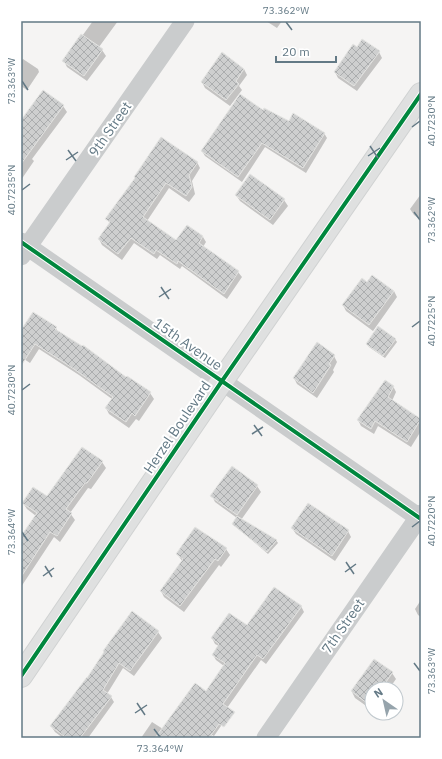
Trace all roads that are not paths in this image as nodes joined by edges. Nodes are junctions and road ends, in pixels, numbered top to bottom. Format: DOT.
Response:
graph roads {
  1 [pos="185,21"];
  2 [pos="421,94"];
  3 [pos="23,248"];
  4 [pos="222,381"];
  5 [pos="420,517"];
  6 [pos="21,676"];
  7 [pos="266,738"];
  1 -- 3 [label="street, 9th Street"];
  2 -- 4 [label="street, Herzel Boulevard"];
  3 -- 4 [label="street, 15th Avenue"];
  4 -- 5 [label="street, 15th Avenue"];
  4 -- 6 [label="street, Herzel Boulevard"];
  5 -- 7 [label="street, 7th Street"];
}
